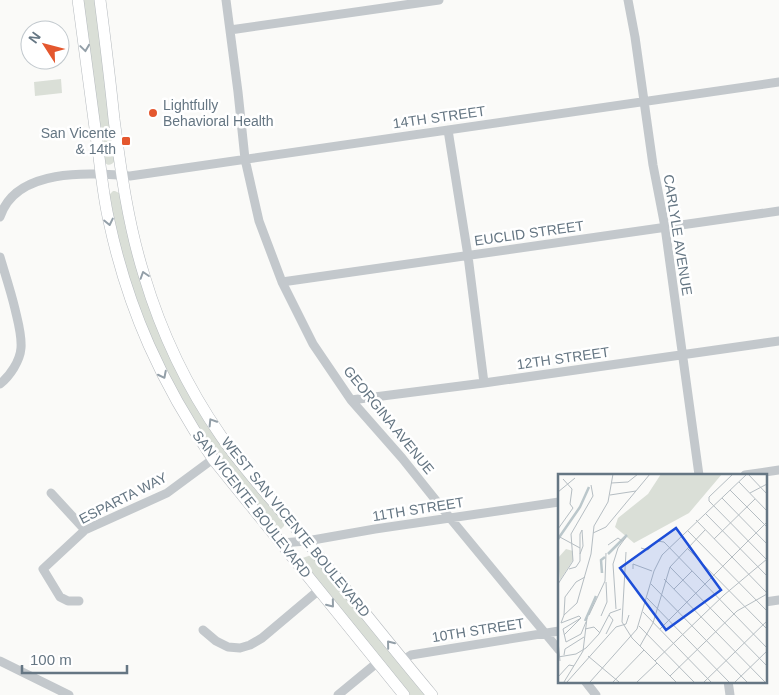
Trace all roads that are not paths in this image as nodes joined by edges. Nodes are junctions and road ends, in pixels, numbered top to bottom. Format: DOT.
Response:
graph roads {
  1 [pos="78,0"];
  2 [pos="100,0"];
  3 [pos="226,0"];
  4 [pos="439,0"];
  5 [pos="628,0"];
  6 [pos="230,30"];
  7 [pos="779,82"];
  8 [pos="644,102"];
  9 [pos="448,130"];
  10 [pos="245,158"];
  11 [pos="102,174"];
  12 [pos="121,175"];
  13 [pos="779,211"];
  14 [pos="0,217"];
  15 [pos="665,227"];
  16 [pos="468,256"];
  17 [pos="0,257"];
  18 [pos="282,282"];
  19 [pos="779,340"];
  20 [pos="682,354"];
  21 [pos="484,383"];
  22 [pos="0,384"];
  23 [pos="351,400"];
  24 [pos="213,459"];
  25 [pos="779,470"];
  26 [pos="699,474"];
  27 [pos="752,474"];
  28 [pos="51,493"];
  29 [pos="558,502"];
  30 [pos="450,518"];
  31 [pos="86,530"];
  32 [pos="308,541"];
  33 [pos="281,544"];
  34 [pos="319,590"];
  35 [pos="779,600"];
  36 [pos="79,601"];
  37 [pos="766,602"];
  38 [pos="203,630"];
  39 [pos="558,632"];
  40 [pos="545,633"];
  41 [pos="558,649"];
  42 [pos="402,660"];
  43 [pos="0,661"];
  44 [pos="378,662"];
  45 [pos="586,682"];
  46 [pos="728,682"];
  47 [pos="69,695"];
  48 [pos="338,695"];
  49 [pos="404,695"];
  50 [pos="432,695"];
  51 [pos="596,695"];
  52 [pos="730,695"];
  1 -- 11 [label="main road, SAN VICENTE BOULEVARD, one-way"];
  2 -- 12 [label="main road, WEST SAN VICENTE BOULEVARD"];
  3 -- 6 [label="street, GEORGINA AVENUE"];
  4 -- 6 [label="street"];
  5 -- 8 [label="street, CARLYLE AVENUE"];
  6 -- 10 [label="street, GEORGINA AVENUE"];
  7 -- 8 [label="street, 14TH STREET"];
  8 -- 9 [label="street, 14TH STREET"];
  8 -- 15 [label="street, CARLYLE AVENUE"];
  9 -- 10 [label="street, 14TH STREET"];
  9 -- 16 [label="street"];
  10 -- 12 [label="street, 14TH STREET"];
  10 -- 18 [label="street, GEORGINA AVENUE"];
  11 -- 12 [label="street, 14TH STREET"];
  11 -- 14 [label="street, 14TH STREET"];
  11 -- 24 [label="main road, SAN VICENTE BOULEVARD, one-way"];
  32 -- 12 [label="main road, WEST SAN VICENTE BOULEVARD, one-way"];
  13 -- 15 [label="street, EUCLID STREET"];
  15 -- 16 [label="street, EUCLID STREET"];
  15 -- 20 [label="street, CARLYLE AVENUE"];
  16 -- 18 [label="street, EUCLID STREET"];
  16 -- 21 [label="street"];
  17 -- 22 [label="street"];
  18 -- 23 [label="street, GEORGINA AVENUE"];
  19 -- 20 [label="street, 12TH STREET"];
  20 -- 21 [label="street, 12TH STREET"];
  20 -- 26 [label="street, CARLYLE AVENUE"];
  21 -- 23 [label="street, 12TH STREET"];
  23 -- 30 [label="street, GEORGINA AVENUE"];
  24 -- 31 [label="street, ESPARTA WAY"];
  24 -- 33 [label="main road, SAN VICENTE BOULEVARD"];
  25 -- 27 [label="street"];
  28 -- 31 [label="street"];
  29 -- 30 [label="street, 11TH STREET"];
  30 -- 32 [label="street, 11TH STREET"];
  30 -- 40 [label="street, GEORGINA AVENUE"];
  31 -- 36 [label="street, ESPARTA WAY"];
  32 -- 33 [label="street, 11TH STREET"];
  42 -- 32 [label="main road, WEST SAN VICENTE BOULEVARD, one-way"];
  33 -- 34 [label="main road, SAN VICENTE BOULEVARD"];
  34 -- 38 [label="street"];
  34 -- 44 [label="main road, SAN VICENTE BOULEVARD, one-way"];
  35 -- 37 [label="street"];
  39 -- 40 [label="street, 10TH STREET"];
  40 -- 41 [label="street, GEORGINA AVENUE"];
  40 -- 42 [label="street, 10TH STREET"];
  42 -- 50 [label="main road, WEST SAN VICENTE BOULEVARD"];
  43 -- 47 [label="street"];
  44 -- 48 [label="street"];
  44 -- 49 [label="main road, SAN VICENTE BOULEVARD"];
  45 -- 51 [label="street"];
  46 -- 52 [label="street"];
}
